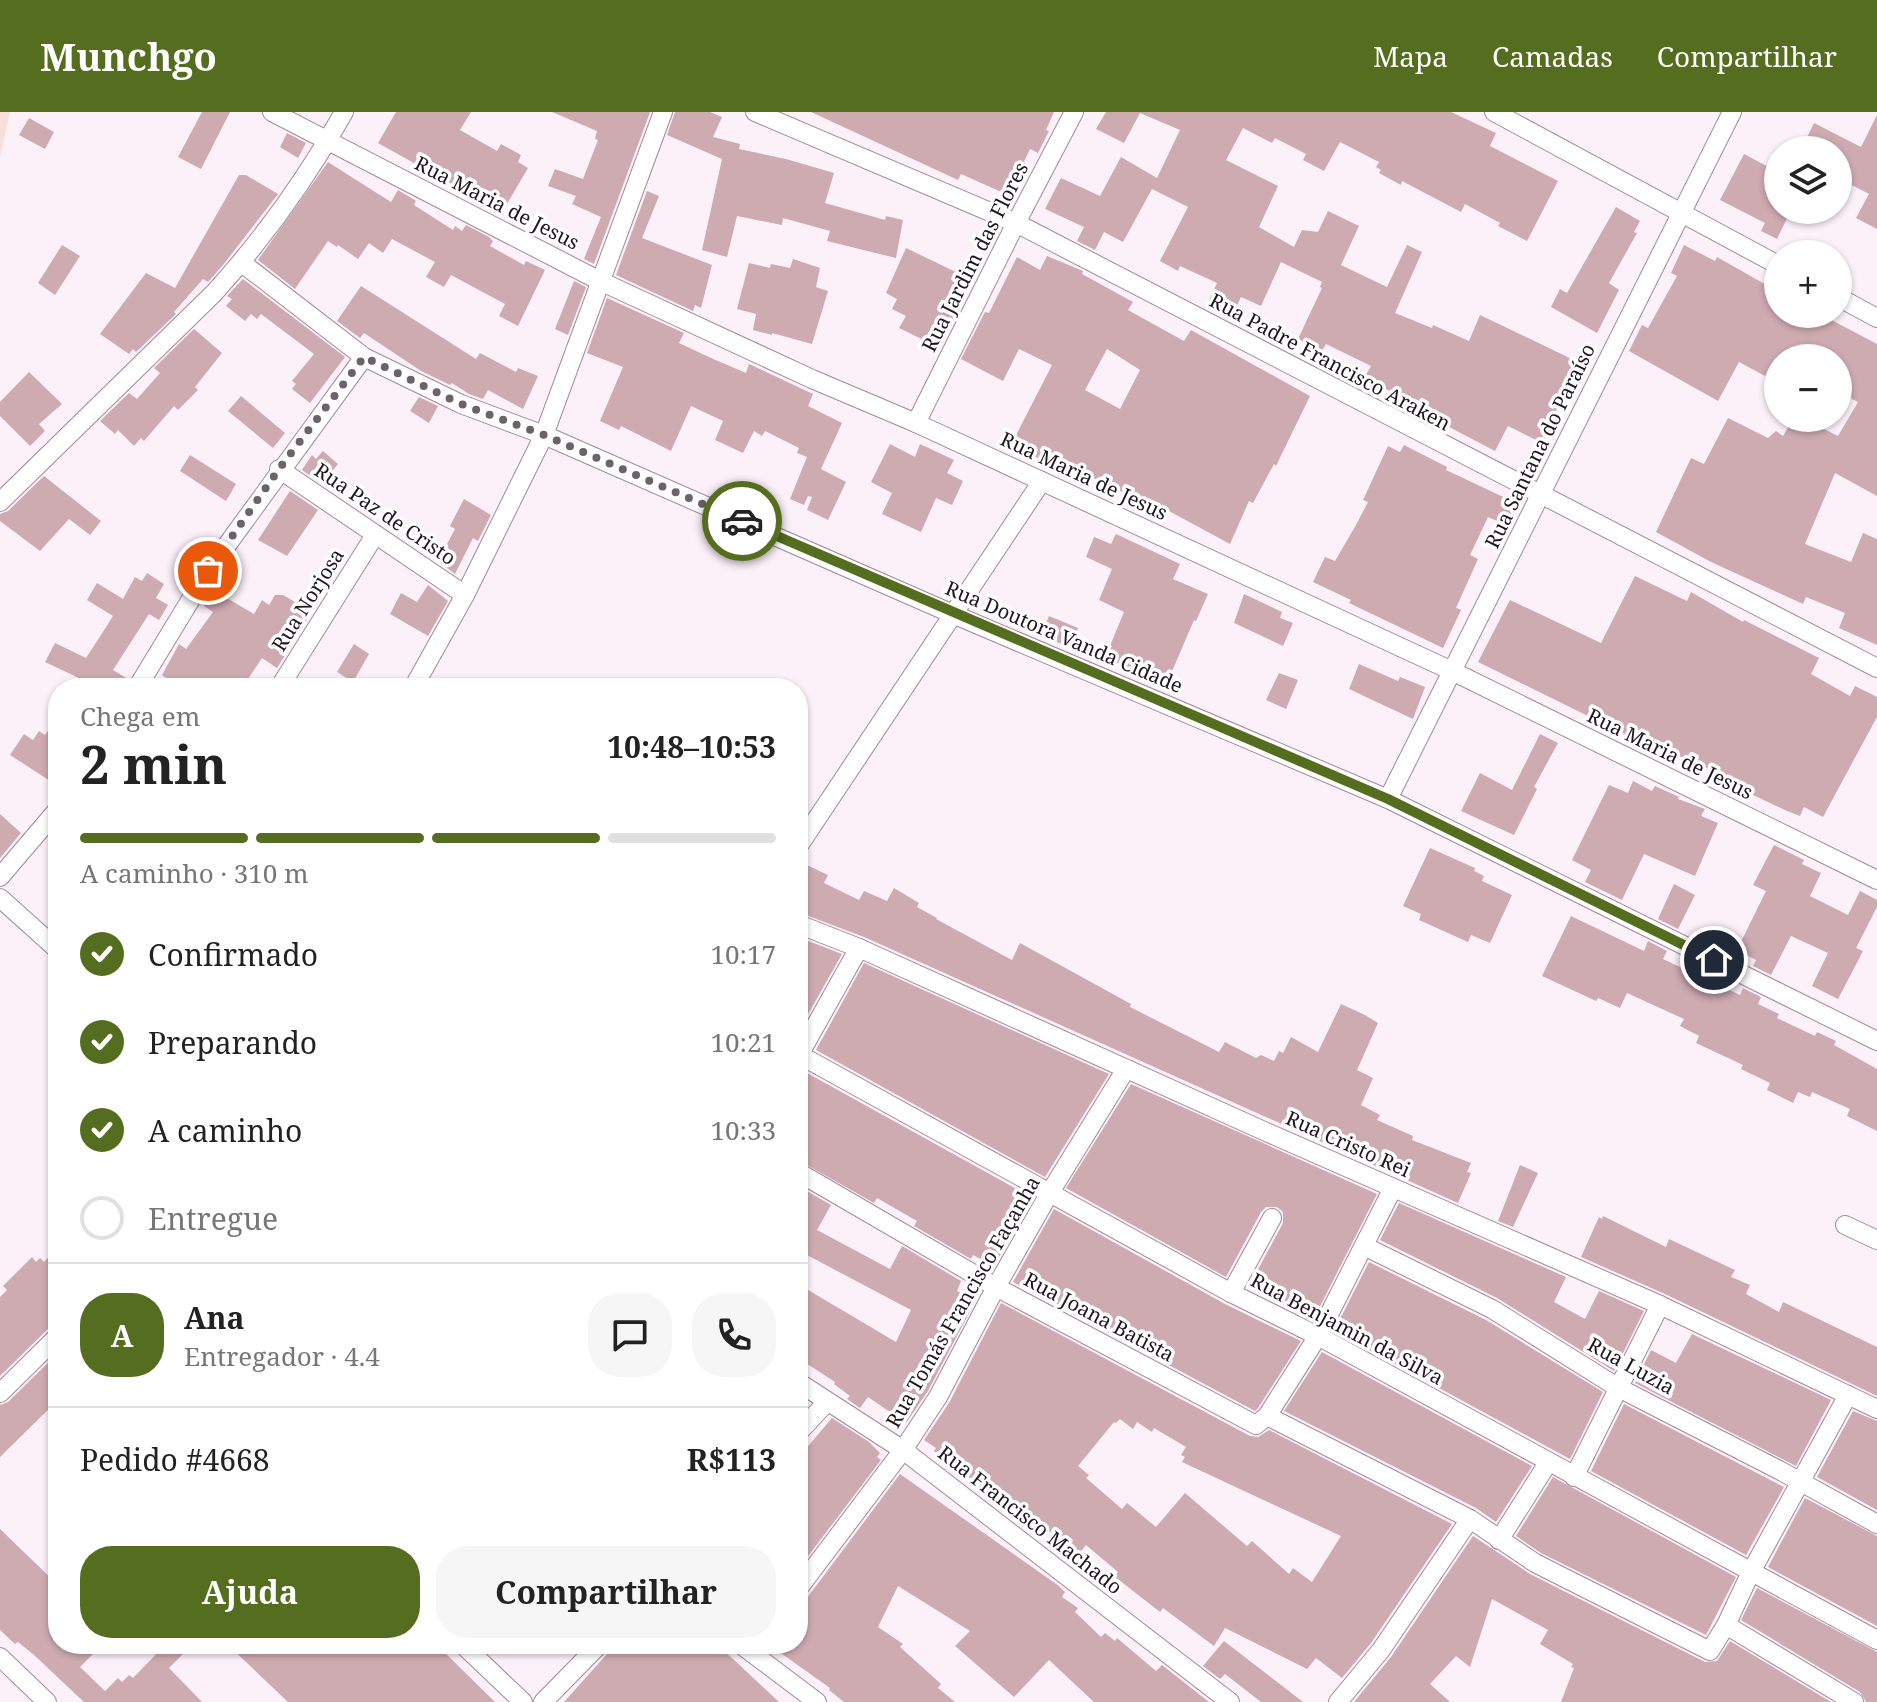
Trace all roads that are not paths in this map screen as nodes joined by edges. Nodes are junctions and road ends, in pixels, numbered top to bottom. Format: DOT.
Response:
graph roads {
  1 [pos="272,112"];
  2 [pos="344,112"];
  3 [pos="663,112"];
  4 [pos="755,112"];
  5 [pos="1074,112"];
  6 [pos="1494,112"];
  7 [pos="1732,112"];
  8 [pos="327,142"];
  9 [pos="1681,213"];
  10 [pos="1016,223"];
  11 [pos="1764,257"];
  12 [pos="242,263"];
  13 [pos="600,281"];
  14 [pos="1852,305"];
  15 [pos="1877,318"];
  16 [pos="364,357"];
  17 [pos="916,423"];
  18 [pos="544,435"];
  19 [pos="279,469"];
  20 [pos="1042,481"];
  21 [pos="1540,496"];
  22 [pos="0,502"];
  23 [pos="375,535"];
  24 [pos="465,595"];
  25 [pos="955,615"];
  26 [pos="1877,668"];
  27 [pos="1452,671"];
  28 [pos="143,678"];
  29 [pos="285,678"];
  30 [pos="419,678"];
  31 [pos="1388,799"];
  32 [pos="48,821"];
  33 [pos="808,832"];
  34 [pos="0,877"];
  35 [pos="1877,880"];
  36 [pos="0,898"];
  37 [pos="808,928"];
  38 [pos="48,941"];
  39 [pos="859,948"];
  40 [pos="808,1039"];
  41 [pos="1877,1041"];
  42 [pos="808,1060"];
  43 [pos="1126,1069"];
  44 [pos="808,1178"];
  45 [pos="1393,1188"];
  46 [pos="1049,1194"];
  47 [pos="1272,1218"];
  48 [pos="1845,1225"];
  49 [pos="1877,1240"];
  50 [pos="1364,1246"];
  51 [pos="996,1287"];
  52 [pos="1231,1293"];
  53 [pos="1660,1305"];
  54 [pos="1318,1336"];
  55 [pos="48,1346"];
  56 [pos="1617,1387"];
  57 [pos="808,1389"];
  58 [pos="0,1393"];
  59 [pos="1848,1395"];
  60 [pos="827,1402"];
  61 [pos="1877,1409"];
  62 [pos="1262,1421"];
  63 [pos="808,1422"];
  64 [pos="903,1450"];
  65 [pos="1548,1463"];
  66 [pos="1574,1477"];
  67 [pos="1800,1482"];
  68 [pos="1470,1519"];
  69 [pos="1877,1524"];
  70 [pos="1499,1540"];
  71 [pos="1751,1572"];
  72 [pos="808,1576"];
  73 [pos="1726,1625"];
  74 [pos="1877,1640"];
  75 [pos="473,1654"];
  76 [pos="590,1654"];
  77 [pos="758,1654"];
  78 [pos="0,1657"];
  79 [pos="47,1702"];
  80 [pos="523,1702"];
  81 [pos="543,1702"];
  82 [pos="817,1702"];
  83 [pos="1230,1702"];
  84 [pos="1338,1702"];
  85 [pos="1854,1702"];
  1 -- 8 [label="street, Rua Maria de Jesus"];
  2 -- 8 [label="street"];
  3 -- 13 [label="street"];
  4 -- 10 [label="street, Rua Padre Francisco Araken"];
  5 -- 10 [label="street, Rua Jardim das Flores"];
  6 -- 9 [label="street"];
  7 -- 9 [label="street, Rua Santana do Paraíso"];
  8 -- 12 [label="street"];
  8 -- 13 [label="street, Rua Maria de Jesus"];
  9 -- 11 [label="street"];
  9 -- 21 [label="street, Rua Santana do Paraíso"];
  10 -- 17 [label="street, Rua Jardim das Flores"];
  10 -- 21 [label="street, Rua Padre Francisco Araken"];
  12 -- 16 [label="street, Rua Doutora Vanda Cidade"];
  12 -- 22 [label="street"];
  13 -- 17 [label="street, Rua Maria de Jesus"];
  13 -- 18 [label="street"];
  14 -- 15 [label="street"];
  16 -- 18 [label="street, Rua Doutora Vanda Cidade"];
  16 -- 19 [label="street"];
  17 -- 20 [label="street, Rua Maria de Jesus"];
  18 -- 24 [label="street"];
  18 -- 25 [label="street, Rua Doutora Vanda Cidade"];
  19 -- 23 [label="street, Rua Paz de Cristo"];
  19 -- 28 [label="street"];
  20 -- 25 [label="street"];
  20 -- 27 [label="street, Rua Maria de Jesus"];
  21 -- 26 [label="street, Rua Padre Francisco Araken"];
  21 -- 27 [label="street, Rua Santana do Paraíso"];
  23 -- 24 [label="street, Rua Paz de Cristo"];
  23 -- 29 [label="street, Rua Norjosa"];
  24 -- 30 [label="street"];
  25 -- 31 [label="street, Rua Doutora Vanda Cidade"];
  25 -- 33 [label="street"];
  27 -- 31 [label="street, Rua Santana do Paraíso"];
  27 -- 35 [label="street, Rua Maria de Jesus"];
  31 -- 41 [label="street, Rua Doutora Vanda Cidade"];
  32 -- 34 [label="street"];
  36 -- 38 [label="street"];
  37 -- 39 [label="street, Rua Cristo Rei"];
  39 -- 40 [label="street"];
  39 -- 43 [label="street, Rua Cristo Rei"];
  42 -- 46 [label="street, Rua Benjamin da Silva"];
  43 -- 45 [label="street, Rua Cristo Rei"];
  43 -- 46 [label="street, Rua Tomás Francisco Façanha"];
  44 -- 51 [label="street, Rua Joana Batista"];
  45 -- 50 [label="street"];
  45 -- 53 [label="street, Rua Cristo Rei"];
  46 -- 51 [label="street, Rua Tomás Francisco Façanha"];
  46 -- 52 [label="street, Rua Benjamin da Silva"];
  47 -- 52 [label="street"];
  48 -- 49 [label="street"];
  50 -- 54 [label="street"];
  50 -- 56 [label="street, Rua Luzia"];
  51 -- 62 [label="street, Rua Joana Batista"];
  51 -- 64 [label="street, Rua Tomás Francisco Façanha"];
  52 -- 54 [label="street, Rua Benjamin da Silva"];
  53 -- 56 [label="street"];
  53 -- 59 [label="street, Rua Cristo Rei"];
  54 -- 62 [label="street"];
  54 -- 65 [label="street, Rua Benjamin da Silva"];
  55 -- 58 [label="street"];
  56 -- 66 [label="street"];
  56 -- 67 [label="street, Rua Luzia"];
  57 -- 60 [label="street, Rua Francisco Machado"];
  59 -- 61 [label="street, Rua Cristo Rei"];
  59 -- 67 [label="street"];
  60 -- 63 [label="street"];
  60 -- 64 [label="street, Rua Francisco Machado"];
  62 -- 68 [label="street, Rua Joana Batista"];
  64 -- 72 [label="street, Rua Tomás Francisco Façanha"];
  64 -- 83 [label="street, Rua Francisco Machado"];
  65 -- 66 [label="street, Rua Benjamin da Silva"];
  65 -- 70 [label="street"];
  66 -- 71 [label="street, Rua Benjamin da Silva"];
  67 -- 69 [label="street, Rua Luzia"];
  67 -- 71 [label="street"];
  68 -- 70 [label="street, Rua Joana Batista"];
  68 -- 84 [label="street"];
  70 -- 73 [label="street, Rua Joana Batista"];
  71 -- 73 [label="street"];
  71 -- 74 [label="street, Rua Benjamin da Silva"];
  73 -- 85 [label="street"];
  75 -- 80 [label="street"];
  76 -- 81 [label="street"];
  77 -- 82 [label="street"];
  78 -- 79 [label="street"];
}
